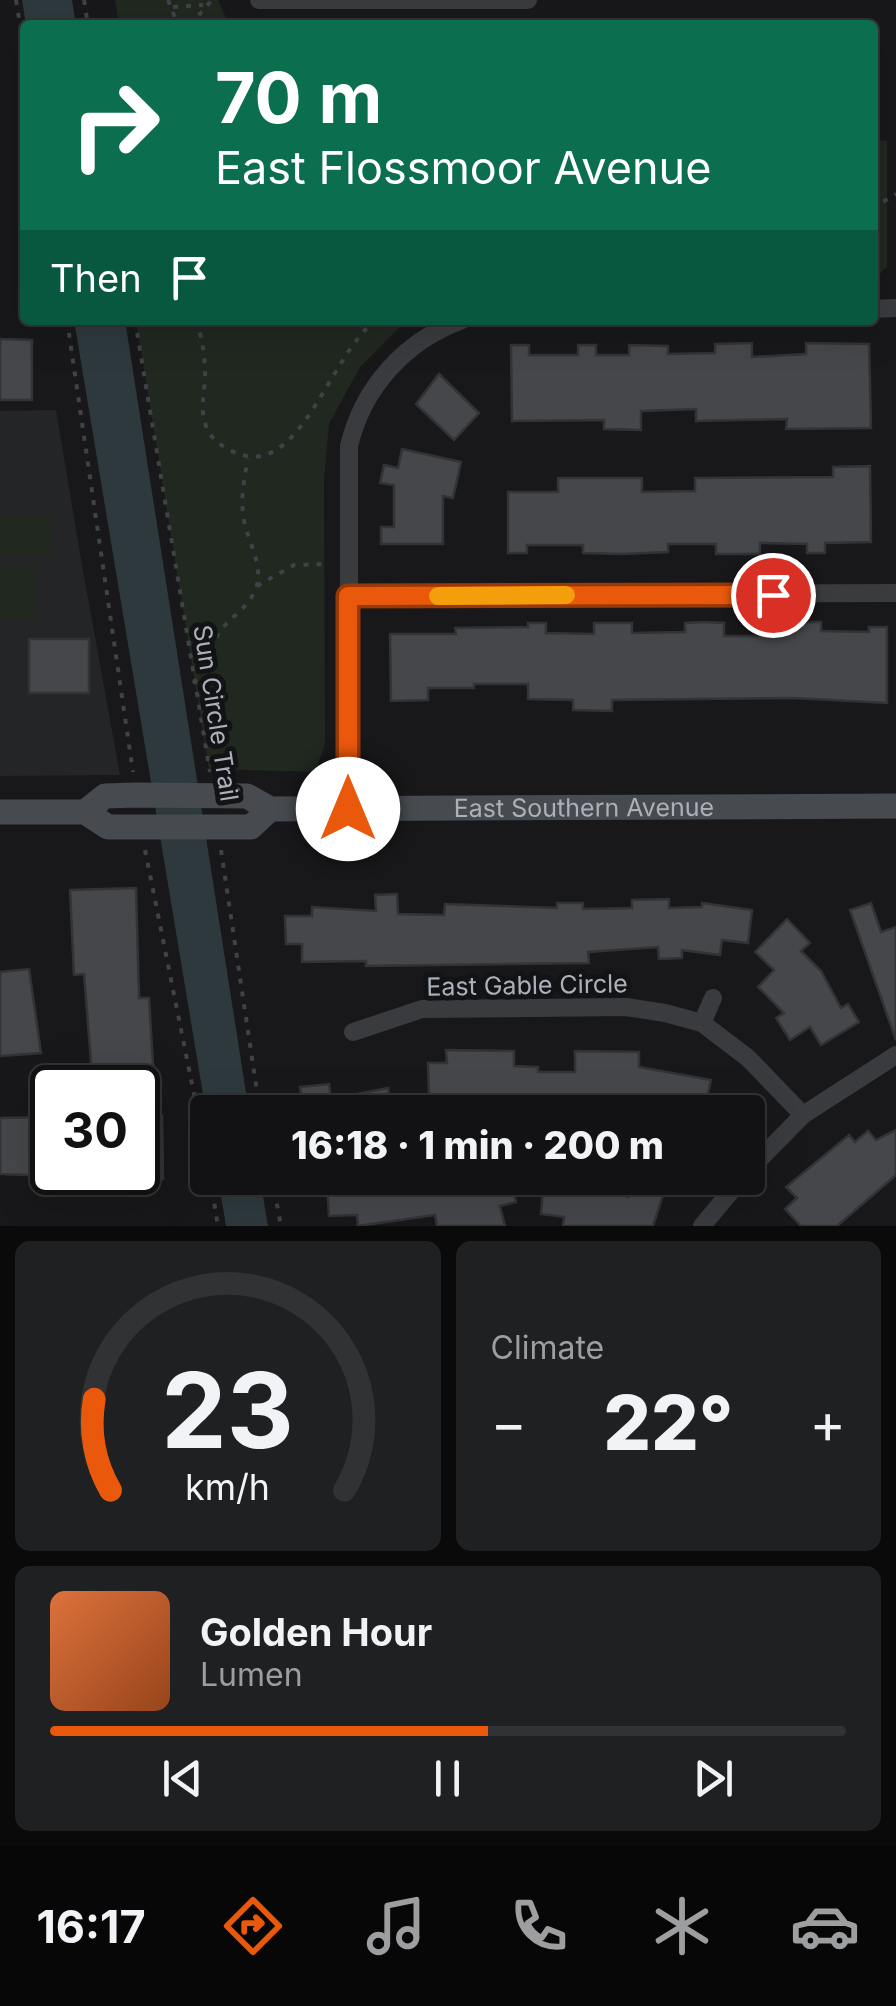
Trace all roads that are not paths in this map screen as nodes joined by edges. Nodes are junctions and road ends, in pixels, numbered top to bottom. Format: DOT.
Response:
graph roads {
  1 [pos="259,0"];
  2 [pos="528,0"];
  3 [pos="451,325"];
  4 [pos="896,593"];
  5 [pos="348,596"];
  6 [pos="896,806"];
  7 [pos="270,809"];
  8 [pos="348,809"];
  9 [pos="0,812"];
  10 [pos="85,812"];
  11 [pos="714,998"];
  12 [pos="702,1023"];
  13 [pos="353,1032"];
  14 [pos="896,1055"];
  15 [pos="802,1115"];
  16 [pos="765,1153"];
  17 [pos="728,1195"];
  18 [pos="702,1226"];
  1 -- 2 [label="street"];
  3 -- 5 [label="street"];
  4 -- 5 [label="street"];
  5 -- 8 [label="street"];
  6 -- 8 [label="main road, East Southern Avenue"];
  7 -- 8 [label="main road, East Southern Avenue"];
  7 -- 10 [label="main road, East Southern Avenue"];
  7 -- 10 [label="main road, East Southern Avenue"];
  9 -- 10 [label="main road, East Southern Avenue"];
  11 -- 12 [label="street"];
  12 -- 13 [label="street, East Gable Circle"];
  12 -- 15 [label="street, East Gable Circle"];
  14 -- 15 [label="street"];
  15 -- 16 [label="street"];
  17 -- 18 [label="street"];
}
